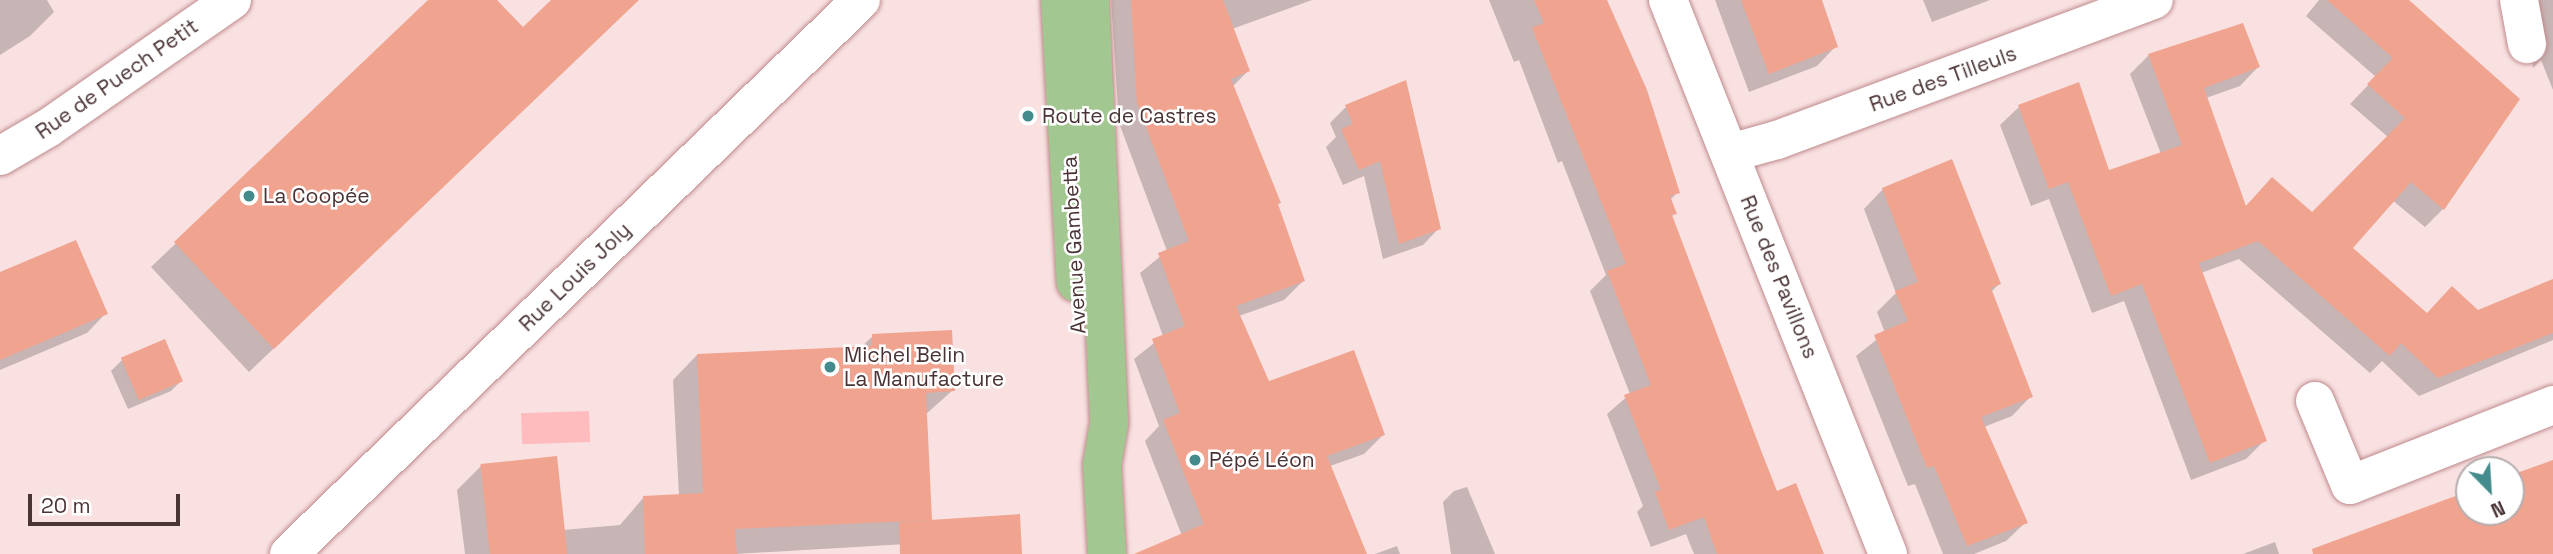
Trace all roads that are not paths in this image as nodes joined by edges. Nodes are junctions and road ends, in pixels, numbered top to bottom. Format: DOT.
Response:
graph roads {
  1 [pos="232,0"];
  2 [pos="861,0"];
  3 [pos="1060,0"];
  4 [pos="1090,0"];
  5 [pos="1102,0"];
  6 [pos="1668,0"];
  7 [pos="2154,0"];
  8 [pos="2519,0"];
  9 [pos="2527,44"];
  10 [pos="1730,153"];
  11 [pos="0,156"];
  12 [pos="2315,401"];
  13 [pos="2553,405"];
  14 [pos="1109,424"];
  15 [pos="1103,487"];
  16 [pos="289,554"];
  17 [pos="1107,554"];
  18 [pos="1888,554"];
  1 -- 11 [label="street, Rue de Puech Petit"];
  2 -- 16 [label="street, Rue Louis Joly"];
  3 -- 15 [label="main road, Avenue Gambetta"];
  4 -- 14 [label="main road"];
  5 -- 14 [label="main road"];
  6 -- 10 [label="street, Rue des Pavillons"];
  7 -- 10 [label="street, Rue des Tilleuls"];
  8 -- 9 [label="street"];
  10 -- 18 [label="street, Rue des Pavillons"];
  12 -- 13 [label="street"];
  14 -- 15 [label="main road, Avenue Gambetta"];
  15 -- 17 [label="main road, Avenue Gambetta"];
}
